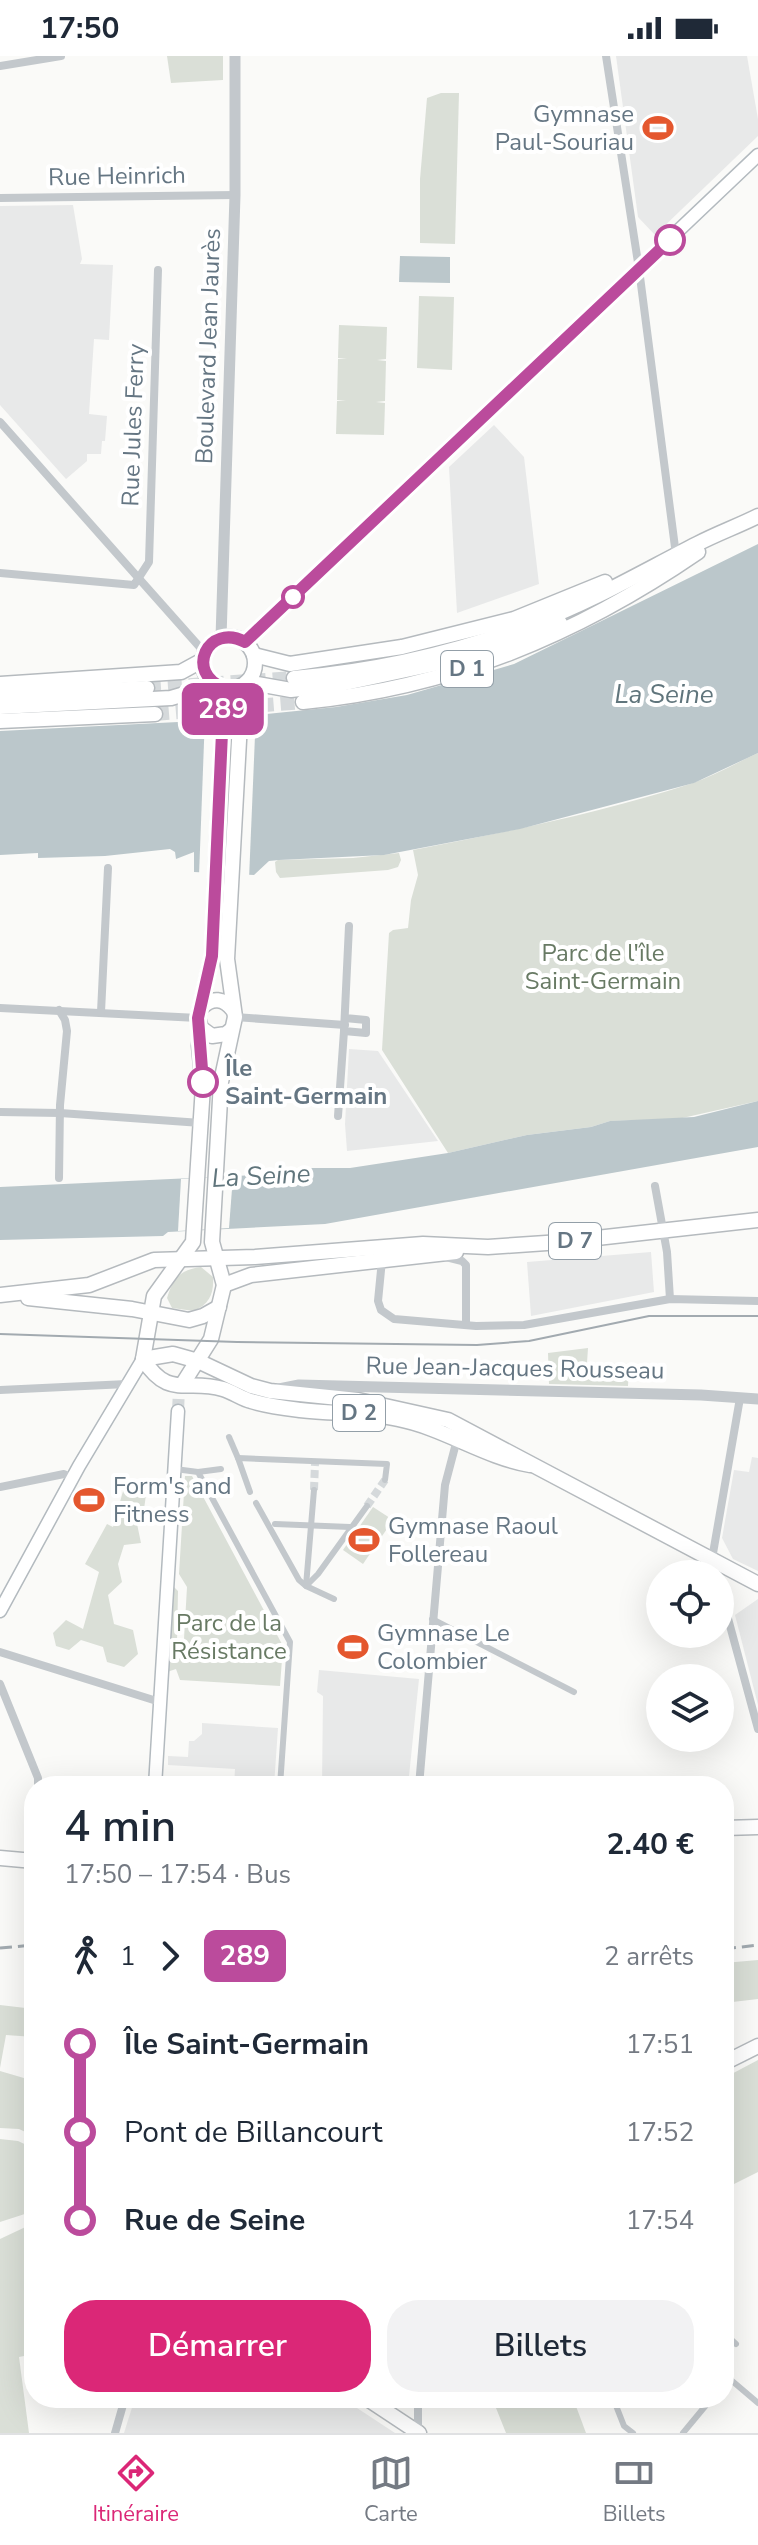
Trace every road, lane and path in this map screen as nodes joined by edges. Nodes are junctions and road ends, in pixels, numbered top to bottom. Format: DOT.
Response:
graph roads {
  1 [pos="61,56"];
  2 [pos="235,56"];
  3 [pos="606,56"];
  4 [pos="0,66"];
  5 [pos="758,155"];
  6 [pos="235,195"];
  7 [pos="0,198"];
  8 [pos="639,269"];
  9 [pos="158,270"];
  10 [pos="0,422"];
  11 [pos="758,516"];
  12 [pos="729,530"];
  13 [pos="676,555"];
  14 [pos="0,573"];
  15 [pos="140,578"];
  16 [pos="620,602"];
  17 [pos="221,638"];
  18 [pos="245,642"];
  19 [pos="254,655"];
  20 [pos="204,656"];
  21 [pos="291,677"];
  22 [pos="0,684"];
  23 [pos="245,684"];
  24 [pos="219,686"];
  25 [pos="150,694"];
  26 [pos="0,696"];
  27 [pos="303,702"];
  28 [pos="0,707"];
  29 [pos="0,721"];
  30 [pos="108,868"];
  31 [pos="349,926"];
  32 [pos="0,1008"];
  33 [pos="59,1010"];
  34 [pos="85,1011"];
  35 [pos="101,1012"];
  36 [pos="200,1018"];
  37 [pos="233,1019"];
  38 [pos="345,1025"];
  39 [pos="67,1031"];
  40 [pos="0,1112"];
  41 [pos="60,1113"];
  42 [pos="338,1116"];
  43 [pos="201,1123"];
  44 [pos="59,1178"];
  45 [pos="655,1186"];
  46 [pos="758,1220"];
  47 [pos="662,1233"];
  48 [pos="488,1247"];
  49 [pos="438,1255"];
  50 [pos="217,1258"];
  51 [pos="180,1259"];
  52 [pos="382,1259"];
  53 [pos="224,1285"];
  54 [pos="0,1295"];
  55 [pos="670,1299"];
  56 [pos="758,1301"];
  57 [pos="219,1307"];
  58 [pos="151,1313"];
  59 [pos="466,1325"];
  60 [pos="143,1359"];
  61 [pos="198,1361"];
  62 [pos="127,1384"];
  63 [pos="181,1388"];
  64 [pos="0,1390"];
  65 [pos="270,1391"];
  66 [pos="740,1398"];
  67 [pos="758,1399"];
  68 [pos="178,1411"];
  69 [pos="463,1434"];
  70 [pos="229,1437"];
  71 [pos="238,1458"];
  72 [pos="174,1469"];
  73 [pos="221,1469"];
  74 [pos="198,1472"];
  75 [pos="72,1478"];
  76 [pos="385,1480"];
  77 [pos="0,1487"];
  78 [pos="314,1490"];
  79 [pos="250,1492"];
  80 [pos="256,1503"];
  81 [pos="367,1506"];
  82 [pos="263,1518"];
  83 [pos="275,1524"];
  84 [pos="311,1524"];
  85 [pos="350,1527"];
  86 [pos="274,1535"];
  87 [pos="712,1559"];
  88 [pos="758,1584"];
  89 [pos="306,1586"];
  90 [pos="334,1599"];
  91 [pos="0,1611"];
  92 [pos="432,1619"];
  93 [pos="734,1641"];
  94 [pos="0,1652"];
  95 [pos="0,1684"];
  96 [pos="574,1692"];
  97 [pos="160,1702"];
  98 [pos="758,1729"];
  99 [pos="37,1776"];
  100 [pos="156,1776"];
  101 [pos="281,1776"];
  102 [pos="420,1776"];
  103 [pos="758,1827"];
  104 [pos="734,1828"];
  105 [pos="0,1858"];
  106 [pos="24,1860"];
  107 [pos="758,2046"];
  108 [pos="734,2058"];
  109 [pos="734,2383"];
  110 [pos="758,2403"];
  111 [pos="121,2408"];
  112 [pos="381,2408"];
  113 [pos="418,2408"];
  114 [pos="617,2408"];
  115 [pos="704,2408"];
  116 [pos="418,2432"];
  117 [pos="115,2433"];
  118 [pos="633,2433"];
  119 [pos="683,2433"];
  1 -- 4 [label="street"];
  2 -- 6 [label="street, Boulevard Jean Jaurès"];
  3 -- 8 [label="street"];
  5 -- 8 [label="main road"];
  6 -- 7 [label="street, Rue Heinrich"];
  6 -- 17 [label="street, Boulevard Jean Jaurès"];
  8 -- 13 [label="street"];
  8 -- 18 [label="main road"];
  9 -- 15 [label="street, Rue Jules Ferry"];
  10 -- 15 [label="street"];
  11 -- 12 [label="main road, D 1"];
  12 -- 13 [label="main road, D 1"];
  12 -- 16 [label="main road, D 1"];
  13 -- 21 [label="main road, D 1"];
  14 -- 15 [label="street"];
  15 -- 20 [label="street"];
  16 -- 21 [label="main road, D 1"];
  16 -- 27 [label="main road, D 1"];
  17 -- 18 [label="main road"];
  17 -- 20 [label="main road"];
  18 -- 19 [label="main road"];
  19 -- 21 [label="main road"];
  19 -- 23 [label="main road"];
  20 -- 24 [label="main road"];
  20 -- 25 [label="main road"];
  21 -- 23 [label="main road, D 1"];
  22 -- 25 [label="main road"];
  23 -- 24 [label="main road"];
  23 -- 37 [label="main road"];
  24 -- 25 [label="main road"];
  24 -- 36 [label="main road"];
  25 -- 26 [label="main road"];
  25 -- 28 [label="main road"];
  25 -- 29 [label="main road"];
  30 -- 35 [label="street"];
  31 -- 38 [label="street"];
  32 -- 33 [label="street"];
  33 -- 34 [label="street"];
  33 -- 39 [label="street"];
  34 -- 35 [label="street"];
  34 -- 39 [label="street"];
  35 -- 36 [label="street"];
  36 -- 37 [label="main road"];
  36 -- 37 [label="main road"];
  36 -- 43 [label="main road"];
  37 -- 38 [label="street"];
  37 -- 50 [label="main road"];
  38 -- 42 [label="street"];
  39 -- 41 [label="street"];
  40 -- 41 [label="street"];
  41 -- 43 [label="street"];
  41 -- 44 [label="street"];
  43 -- 51 [label="main road"];
  45 -- 47 [label="street"];
  46 -- 47 [label="main road, D 7"];
  47 -- 48 [label="main road, D 7"];
  47 -- 55 [label="street"];
  48 -- 49 [label="main road, D 7"];
  48 -- 50 [label="main road, D 7"];
  49 -- 52 [label="main road, D 7"];
  49 -- 59 [label="street"];
  50 -- 51 [label="main road"];
  50 -- 53 [label="main road"];
  51 -- 54 [label="main road"];
  51 -- 58 [label="main road"];
  52 -- 53 [label="main road, D 7"];
  52 -- 59 [label="street"];
  53 -- 57 [label="main road"];
  54 -- 58 [label="main road"];
  55 -- 56 [label="street"];
  55 -- 59 [label="street"];
  57 -- 58 [label="main road"];
  57 -- 61 [label="main road"];
  58 -- 60 [label="main road"];
  60 -- 61 [label="main road"];
  60 -- 62 [label="main road"];
  60 -- 63 [label="main road"];
  61 -- 63 [label="main road"];
  61 -- 65 [label="main road, D 2"];
  62 -- 64 [label="street"];
  62 -- 75 [label="main road"];
  63 -- 69 [label="main road, D 2"];
  65 -- 66 [label="street, Rue Jean-Jacques Rousseau"];
  65 -- 69 [label="main road, D 2"];
  66 -- 67 [label="street, Rue Jean-Jacques Rousseau"];
  66 -- 87 [label="street"];
  68 -- 72 [label="main road"];
  69 -- 87 [label="main road, D 2"];
  69 -- 92 [label="street"];
  70 -- 71 [label="street"];
  71 -- 76 [label="street"];
  71 -- 79 [label="street"];
  72 -- 74 [label="street"];
  72 -- 97 [label="main road"];
  73 -- 74 [label="street"];
  74 -- 101 [label="street"];
  75 -- 77 [label="street"];
  75 -- 91 [label="main road"];
  78 -- 84 [label="street"];
  80 -- 82 [label="street"];
  81 -- 85 [label="street"];
  82 -- 83 [label="street"];
  82 -- 86 [label="street"];
  83 -- 84 [label="street"];
  83 -- 86 [label="street"];
  84 -- 85 [label="street"];
  84 -- 89 [label="street"];
  85 -- 89 [label="street"];
  86 -- 89 [label="street"];
  87 -- 88 [label="main road, D 2"];
  89 -- 90 [label="street"];
  92 -- 96 [label="street"];
  92 -- 102 [label="street"];
  93 -- 98 [label="street"];
  94 -- 97 [label="street"];
  95 -- 99 [label="street"];
  97 -- 100 [label="main road"];
  103 -- 104 [label="main road"];
  105 -- 106 [label="main road"];
  107 -- 108 [label="main road"];
  109 -- 110 [label="street"];
  111 -- 117 [label="street"];
  112 -- 116 [label="main road"];
  113 -- 116 [label="street"];
  114 -- 118 [label="street"];
  115 -- 119 [label="street"];
}
